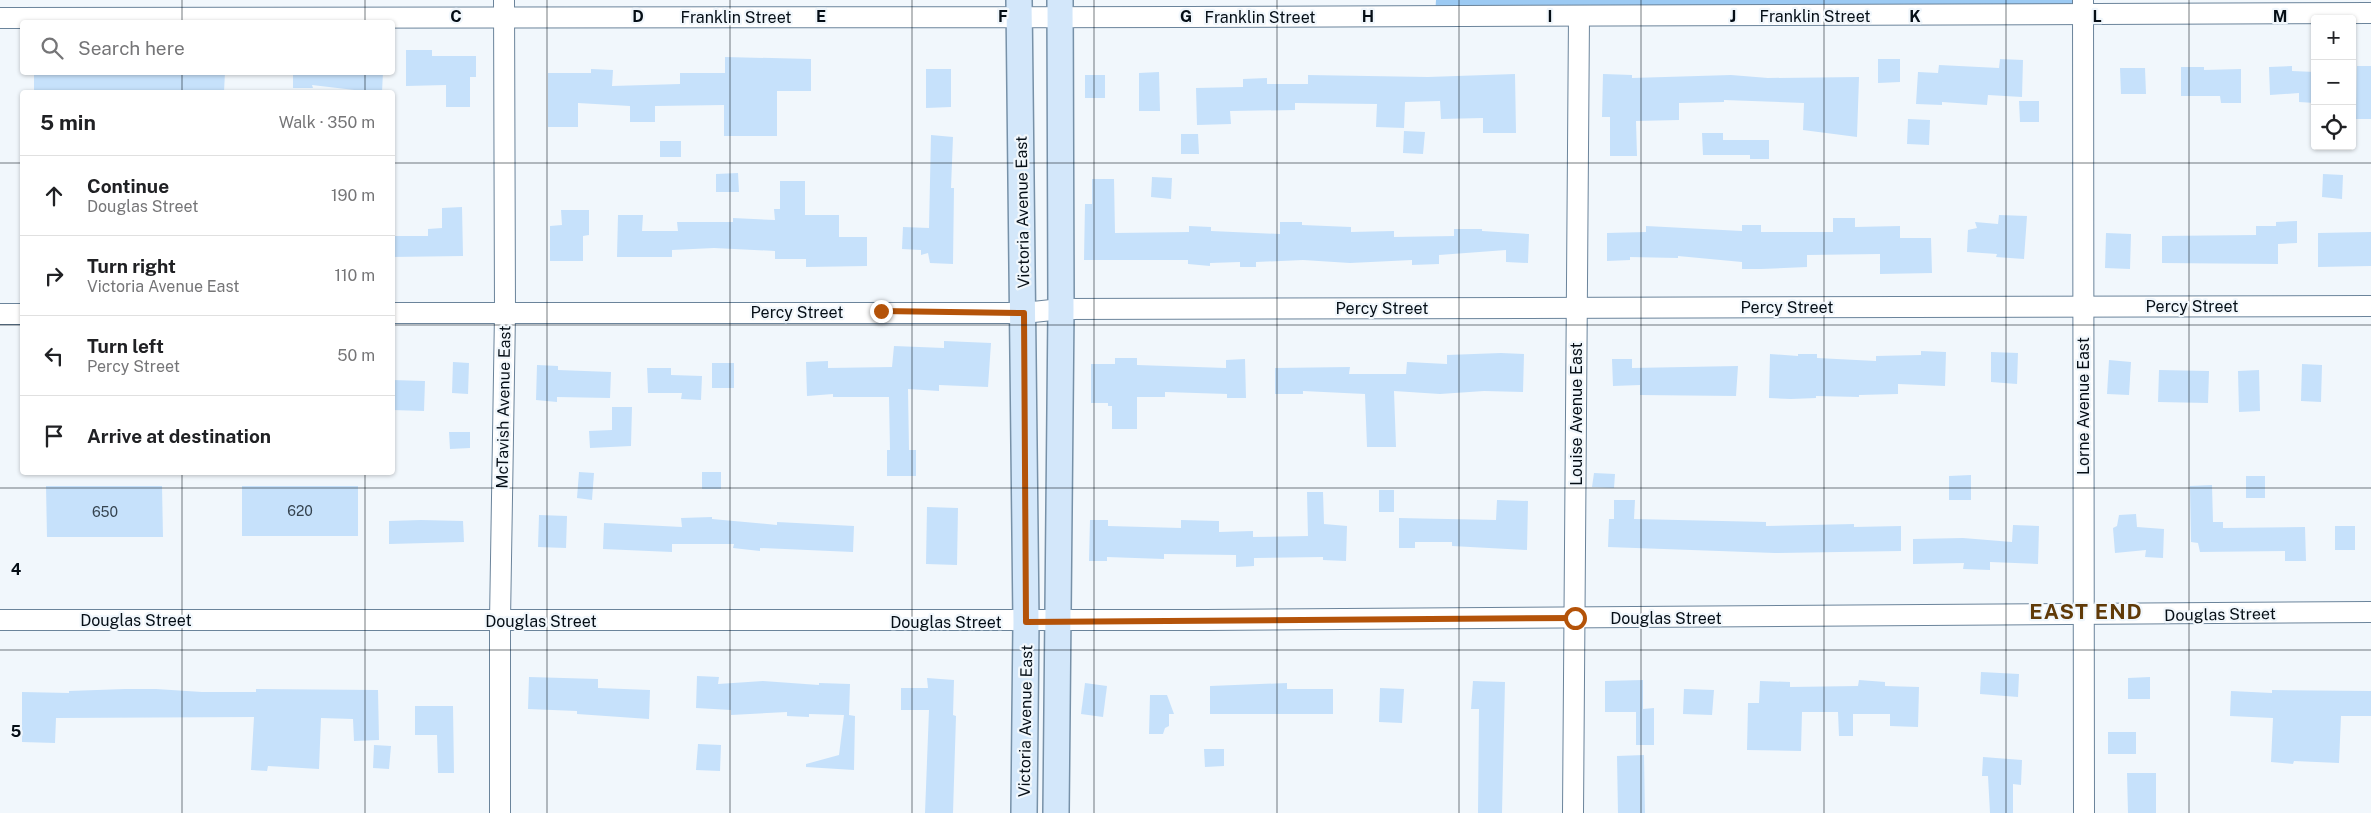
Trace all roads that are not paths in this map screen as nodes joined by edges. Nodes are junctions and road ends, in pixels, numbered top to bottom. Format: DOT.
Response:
graph roads {
  1 [pos="504,8"];
  2 [pos="1019,8"];
  3 [pos="2083,8"];
  4 [pos="1060,9"];
  5 [pos="2371,14"];
  6 [pos="1579,16"];
  7 [pos="0,18"];
  8 [pos="2083,306"];
  9 [pos="2371,306"];
  10 [pos="1577,307"];
  11 [pos="1061,309"];
  12 [pos="395,313"];
  13 [pos="505,313"];
  14 [pos="1024,313"];
  15 [pos="0,314"];
  16 [pos="20,314"];
  17 [pos="2371,612"];
  18 [pos="2084,615"];
  19 [pos="1575,618"];
  20 [pos="0,620"];
  21 [pos="500,621"];
  22 [pos="1056,621"];
  23 [pos="1026,622"];
  24 [pos="500,813"];
  25 [pos="1024,813"];
  26 [pos="1056,813"];
  27 [pos="1573,813"];
  28 [pos="2084,813"];
  1 -- 2 [label="street, Franklin Street"];
  1 -- 7 [label="street, Franklin Street"];
  1 -- 13 [label="street, McTavish Avenue East"];
  2 -- 4 [label="street, Franklin Street"];
  2 -- 14 [label="main road, Victoria Avenue East"];
  3 -- 5 [label="street, Franklin Street"];
  3 -- 6 [label="street, Franklin Street"];
  3 -- 8 [label="street, Lorne Avenue East"];
  4 -- 6 [label="street, Franklin Street"];
  4 -- 11 [label="main road, Victoria Avenue East"];
  6 -- 10 [label="street, Louise Avenue East"];
  8 -- 9 [label="street, Percy Street"];
  8 -- 10 [label="street, Percy Street"];
  8 -- 18 [label="street, Lorne Avenue East"];
  10 -- 11 [label="street, Percy Street"];
  10 -- 19 [label="street, Louise Avenue East"];
  11 -- 14 [label="street, Percy Street"];
  11 -- 22 [label="main road, Victoria Avenue East"];
  12 -- 13 [label="street, Percy Street"];
  13 -- 14 [label="street, Percy Street"];
  13 -- 21 [label="street, McTavish Avenue East"];
  14 -- 23 [label="main road, Victoria Avenue East"];
  15 -- 16 [label="street"];
  17 -- 18 [label="street, Douglas Street"];
  18 -- 19 [label="street, Douglas Street"];
  18 -- 28 [label="street, Lorne Avenue East"];
  19 -- 22 [label="street, Douglas Street"];
  19 -- 27 [label="street, Louise Avenue East"];
  20 -- 21 [label="street, Douglas Street"];
  21 -- 23 [label="street, Douglas Street"];
  21 -- 24 [label="street, McTavish Avenue East"];
  22 -- 23 [label="street, Douglas Street"];
  22 -- 26 [label="main road, Victoria Avenue East"];
  23 -- 25 [label="main road, Victoria Avenue East"];
}
